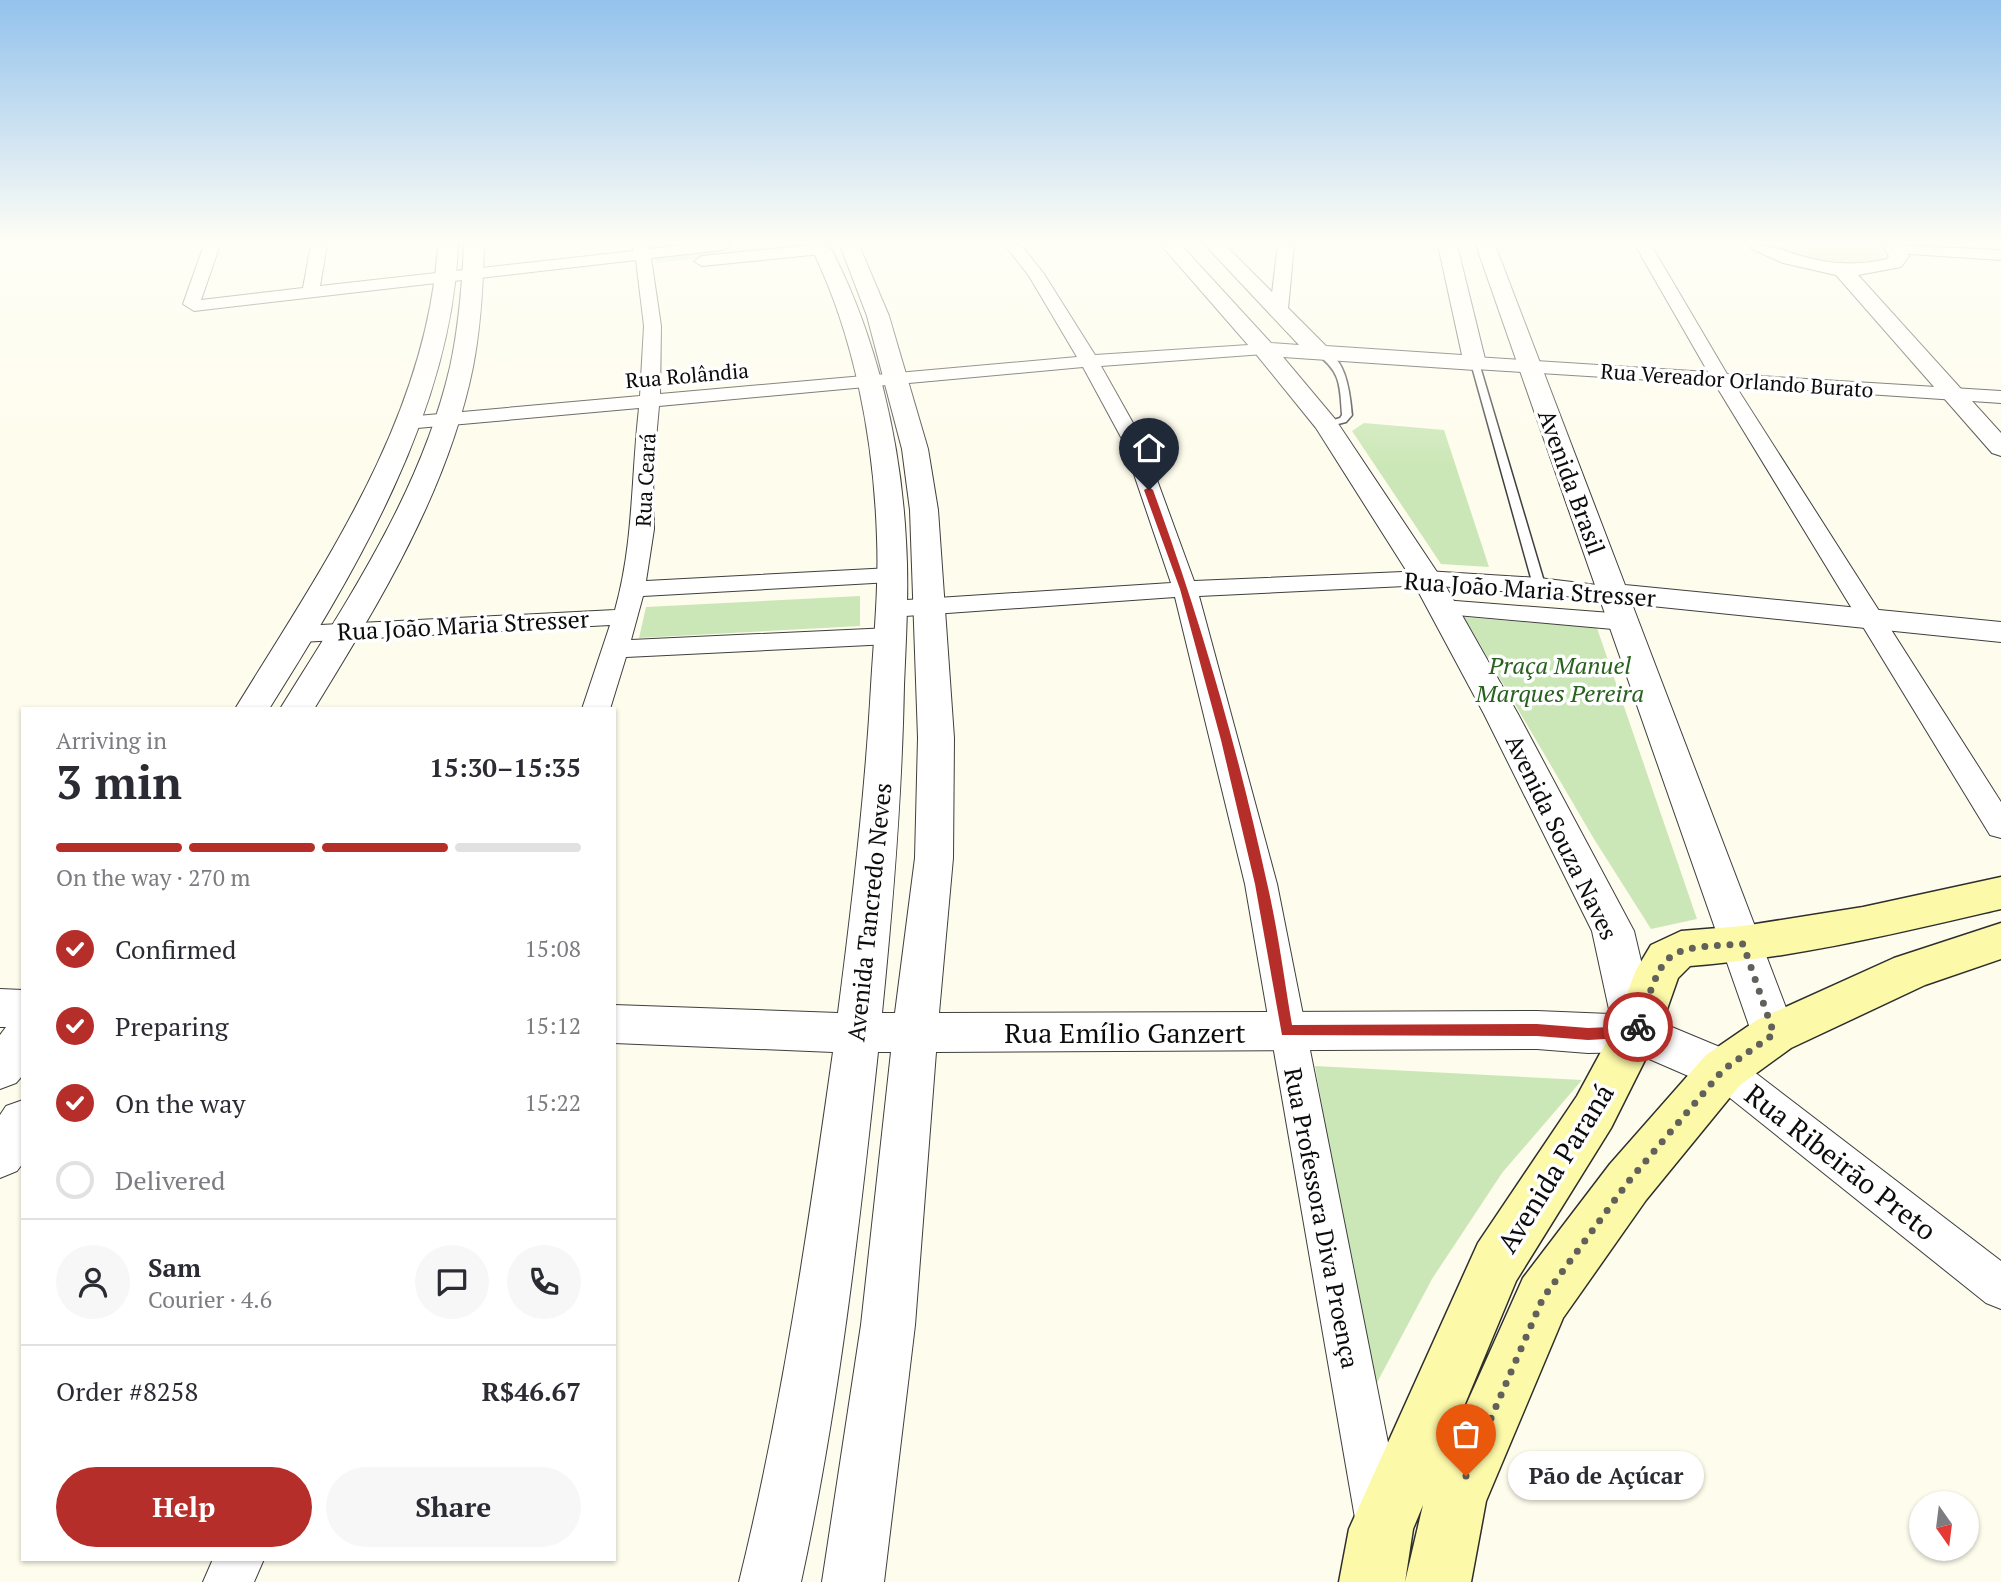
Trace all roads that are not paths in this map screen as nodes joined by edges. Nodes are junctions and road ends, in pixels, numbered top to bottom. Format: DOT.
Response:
graph roads {
  1 [pos="440,319"];
  2 [pos="468,319"];
  3 [pos="649,319"];
  4 [pos="872,319"];
  5 [pos="1064,319"];
  6 [pos="1237,319"];
  7 [pos="1288,319"];
  8 [pos="1465,319"];
  9 [pos="1512,319"];
  10 [pos="1686,319"];
  11 [pos="1895,319"];
  12 [pos="1264,349"];
  13 [pos="1318,351"];
  14 [pos="1090,361"];
  15 [pos="1475,363"];
  16 [pos="1529,366"];
  17 [pos="1721,379"];
  18 [pos="882,382"];
  19 [pos="1963,394"];
  20 [pos="2001,397"];
  21 [pos="650,401"];
  22 [pos="445,419"];
  23 [pos="406,423"];
  24 [pos="1326,424"];
  25 [pos="2001,424"];
  26 [pos="2001,448"];
  27 [pos="891,575"];
  28 [pos="1539,585"];
  29 [pos="634,589"];
  30 [pos="1185,589"];
  31 [pos="1434,593"];
  32 [pos="1618,607"];
  33 [pos="625,617"];
  34 [pos="903,618"];
  35 [pos="1868,619"];
  36 [pos="347,631"];
  37 [pos="2001,632"];
  38 [pos="301,634"];
  39 [pos="617,649"];
  40 [pos="253,707"];
  41 [pos="298,707"];
  42 [pos="597,707"];
  43 [pos="2001,827"];
  44 [pos="2001,893"];
  45 [pos="2001,940"];
  46 [pos="1743,944"];
  47 [pos="0,1008"];
  48 [pos="21,1009"];
  49 [pos="616,1024"];
  50 [pos="1287,1031"];
  51 [pos="1636,1032"];
  52 [pos="858,1033"];
  53 [pos="915,1033"];
  54 [pos="1774,1034"];
  55 [pos="21,1043"];
  56 [pos="0,1069"];
  57 [pos="1723,1070"];
  58 [pos="21,1125"];
  59 [pos="0,1155"];
  60 [pos="2001,1288"];
  61 [pos="1381,1529"];
  62 [pos="238,1561"];
  63 [pos="228,1582"];
  64 [pos="770,1582"];
  65 [pos="853,1582"];
  66 [pos="1372,1582"];
  67 [pos="1438,1582"];
  1 -- 23 [label="street"];
  2 -- 22 [label="street"];
  3 -- 21 [label="street, Rua Ceará"];
  4 -- 18 [label="street, Avenida Tancredo Neves"];
  5 -- 14 [label="street, Rua Professora Diva Proença"];
  6 -- 12 [label="street, Avenida Souza Naves"];
  7 -- 13 [label="street"];
  8 -- 15 [label="street"];
  9 -- 16 [label="street, Avenida Brasil"];
  10 -- 17 [label="street"];
  11 -- 19 [label="street"];
  12 -- 13 [label="street, Rua Vereador Orlando Burato"];
  12 -- 14 [label="street, Rua Rolândia"];
  12 -- 24 [label="street, Avenida Souza Naves"];
  13 -- 15 [label="street, Rua Vereador Orlando Burato"];
  13 -- 24 [label="lane"];
  14 -- 18 [label="street, Rua Rolândia"];
  14 -- 30 [label="street, Rua Professora Diva Proença"];
  15 -- 16 [label="street, Rua Vereador Orlando Burato"];
  15 -- 28 [label="lane"];
  16 -- 17 [label="street, Rua Vereador Orlando Burato"];
  16 -- 32 [label="street, Avenida Brasil"];
  17 -- 19 [label="street, Rua Vereador Orlando Burato"];
  17 -- 35 [label="street"];
  18 -- 21 [label="street, Rua Rolândia"];
  18 -- 27 [label="street, Avenida Tancredo Neves"];
  18 -- 34 [label="street, Avenida Tancredo Neves"];
  19 -- 20 [label="street, Rua Vereador Orlando Burato"];
  19 -- 25 [label="street"];
  19 -- 26 [label="street"];
  21 -- 22 [label="street, Rua Rolândia"];
  21 -- 29 [label="street, Rua Ceará"];
  22 -- 23 [label="street, Rua Rolândia"];
  22 -- 36 [label="street"];
  23 -- 38 [label="street"];
  24 -- 31 [label="street, Avenida Souza Naves"];
  27 -- 29 [label="street"];
  27 -- 34 [label="street, Avenida Tancredo Neves"];
  28 -- 31 [label="street, Rua João Maria Stresser"];
  28 -- 32 [label="street, Rua João Maria Stresser"];
  29 -- 33 [label="street, Rua Ceará"];
  30 -- 31 [label="street, Rua João Maria Stresser"];
  30 -- 34 [label="street, Rua João Maria Stresser"];
  30 -- 50 [label="street, Rua Professora Diva Proença"];
  31 -- 32 [label="street, Rua João Maria Stresser"];
  31 -- 51 [label="street, Avenida Souza Naves"];
  32 -- 35 [label="street, Rua João Maria Stresser"];
  32 -- 46 [label="street, Avenida Brasil"];
  33 -- 36 [label="street, Rua João Maria Stresser"];
  33 -- 39 [label="street, Rua Ceará"];
  34 -- 39 [label="street, Rua João Maria Stresser"];
  34 -- 52 [label="street, Avenida Tancredo Neves"];
  34 -- 53 [label="street, Avenida Tancredo Neves"];
  35 -- 37 [label="street, Rua João Maria Stresser"];
  35 -- 43 [label="street"];
  36 -- 38 [label="street, Rua João Maria Stresser"];
  36 -- 41 [label="street"];
  38 -- 40 [label="street"];
  39 -- 42 [label="street, Rua Ceará"];
  44 -- 46 [label="main road, Avenida Paraná"];
  45 -- 54 [label="main road"];
  46 -- 51 [label="main road, Avenida Paraná"];
  46 -- 54 [label="street, Avenida Brasil"];
  47 -- 48 [label="street"];
  49 -- 52 [label="street, Rua Emílio Ganzert"];
  50 -- 51 [label="street, Rua Emílio Ganzert"];
  50 -- 53 [label="street, Rua Emílio Ganzert"];
  50 -- 61 [label="street, Rua Professora Diva Proença"];
  51 -- 57 [label="street, Rua Ribeirão Preto"];
  51 -- 61 [label="main road, Avenida Paraná"];
  52 -- 53 [label="street, Rua Emílio Ganzert"];
  52 -- 64 [label="street, Avenida Tancredo Neves"];
  53 -- 65 [label="street, Avenida Tancredo Neves"];
  54 -- 57 [label="main road"];
  55 -- 56 [label="street"];
  57 -- 60 [label="street, Rua Ribeirão Preto"];
  57 -- 67 [label="main road"];
  58 -- 59 [label="street"];
  61 -- 66 [label="main road, Avenida Paraná"];
  62 -- 63 [label="street"];
}
